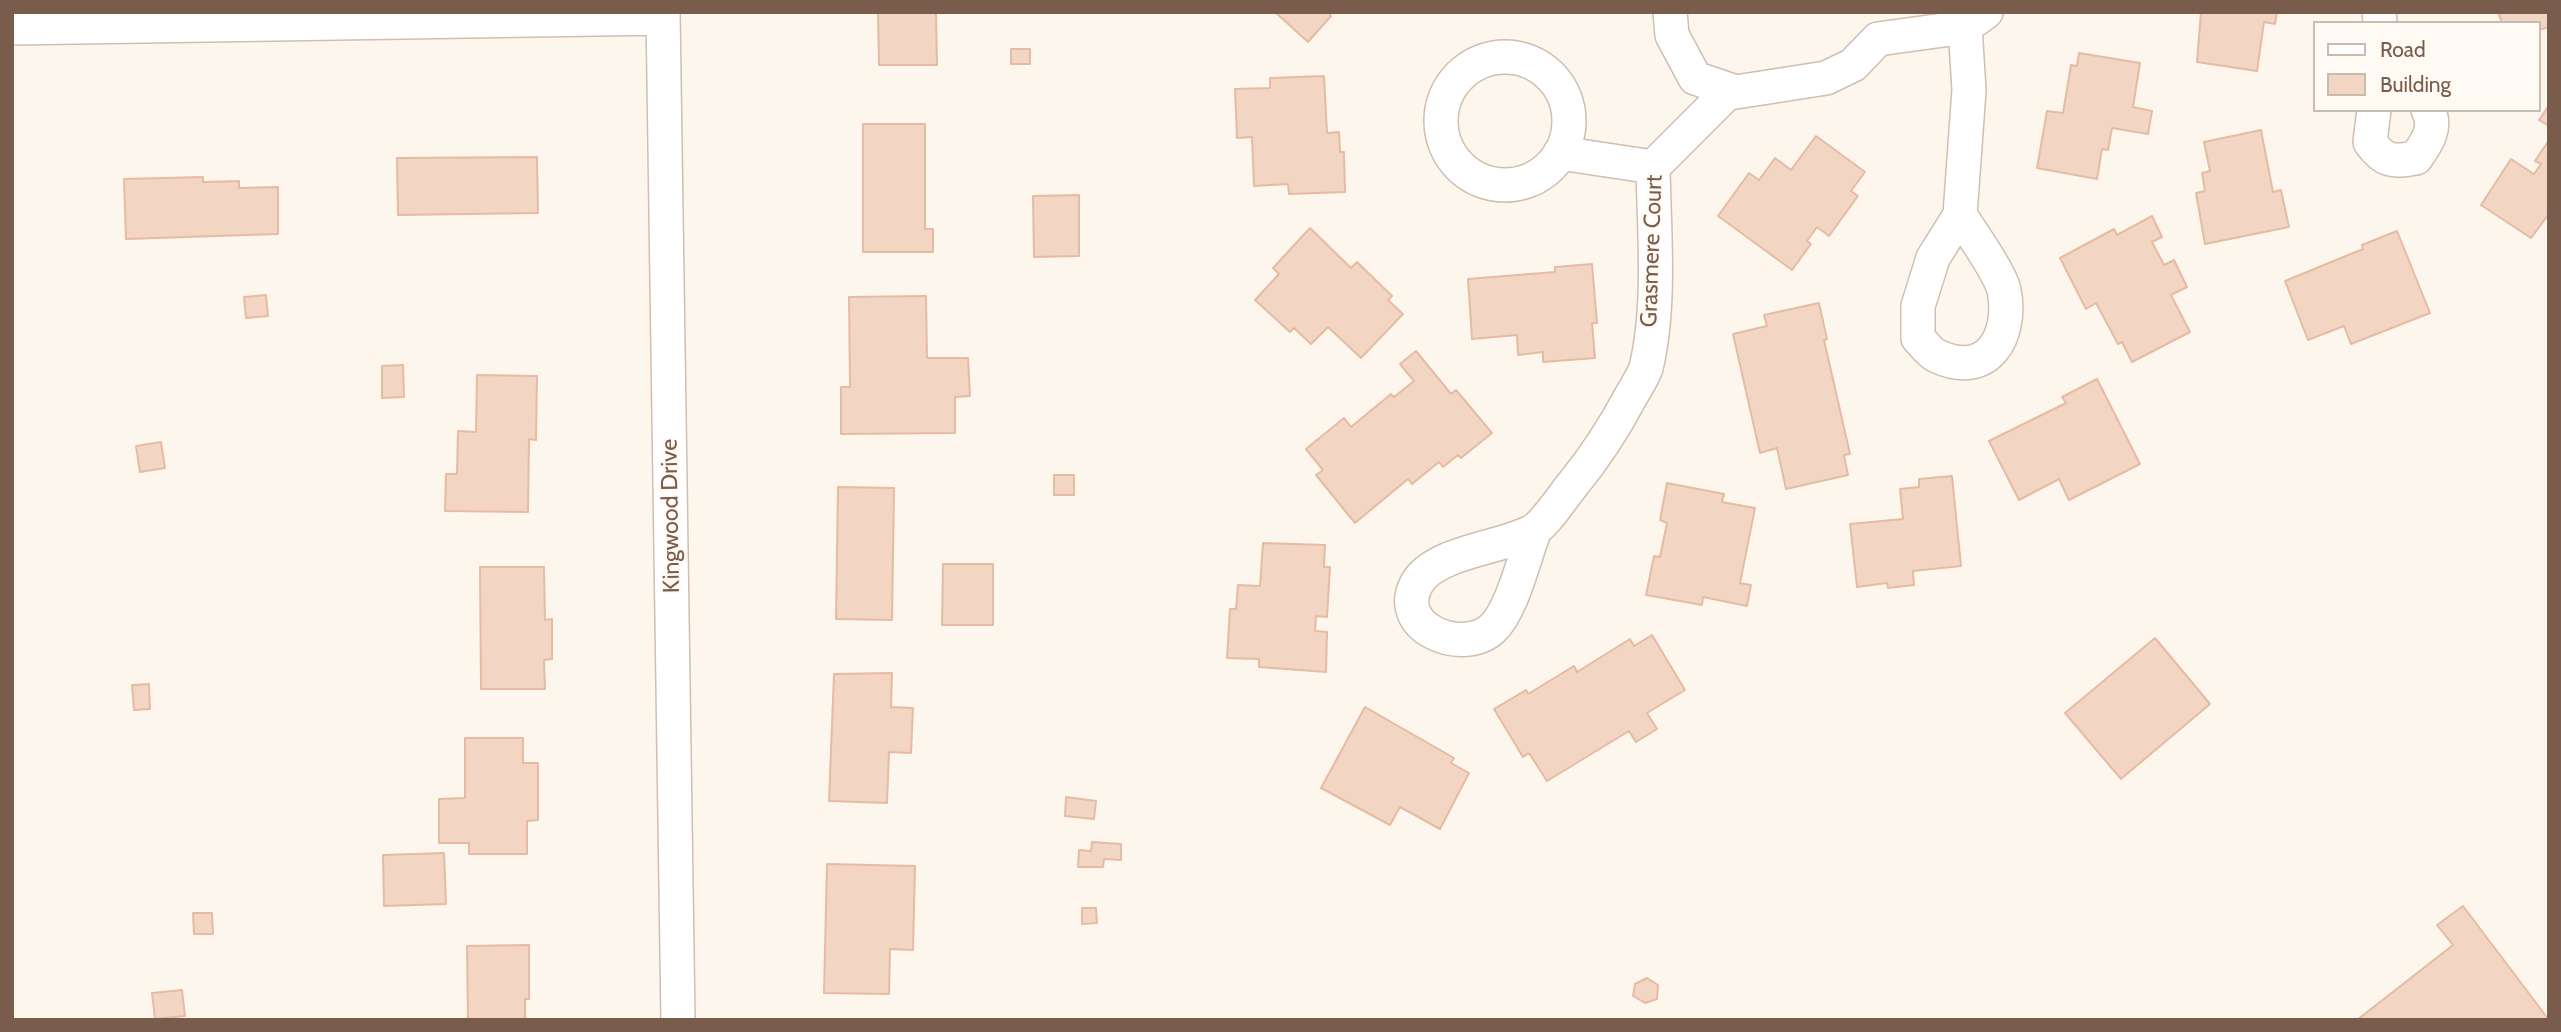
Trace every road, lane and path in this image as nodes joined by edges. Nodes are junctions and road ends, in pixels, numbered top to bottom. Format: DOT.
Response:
graph roads {
  1 [pos="1670,12"];
  2 [pos="663,15"];
  3 [pos="1975,20"];
  4 [pos="1875,25"];
  5 [pos="12,28"];
  6 [pos="1730,91"];
  7 [pos="2374,112"];
  8 [pos="2429,112"];
  9 [pos="1560,153"];
  10 [pos="1653,166"];
  11 [pos="1961,215"];
  12 [pos="1534,532"];
  13 [pos="678,1020"];
  1 -- 6 [label="street"];
  2 -- 5 [label="street"];
  2 -- 13 [label="street, Kingwood Drive"];
  3 -- 4 [label="street"];
  3 -- 11 [label="street"];
  4 -- 6 [label="street"];
  6 -- 10 [label="street, Grasmere Court"];
  7 -- 8 [label="street"];
  9 -- 10 [label="street"];
  10 -- 12 [label="street, Grasmere Court"];
}
